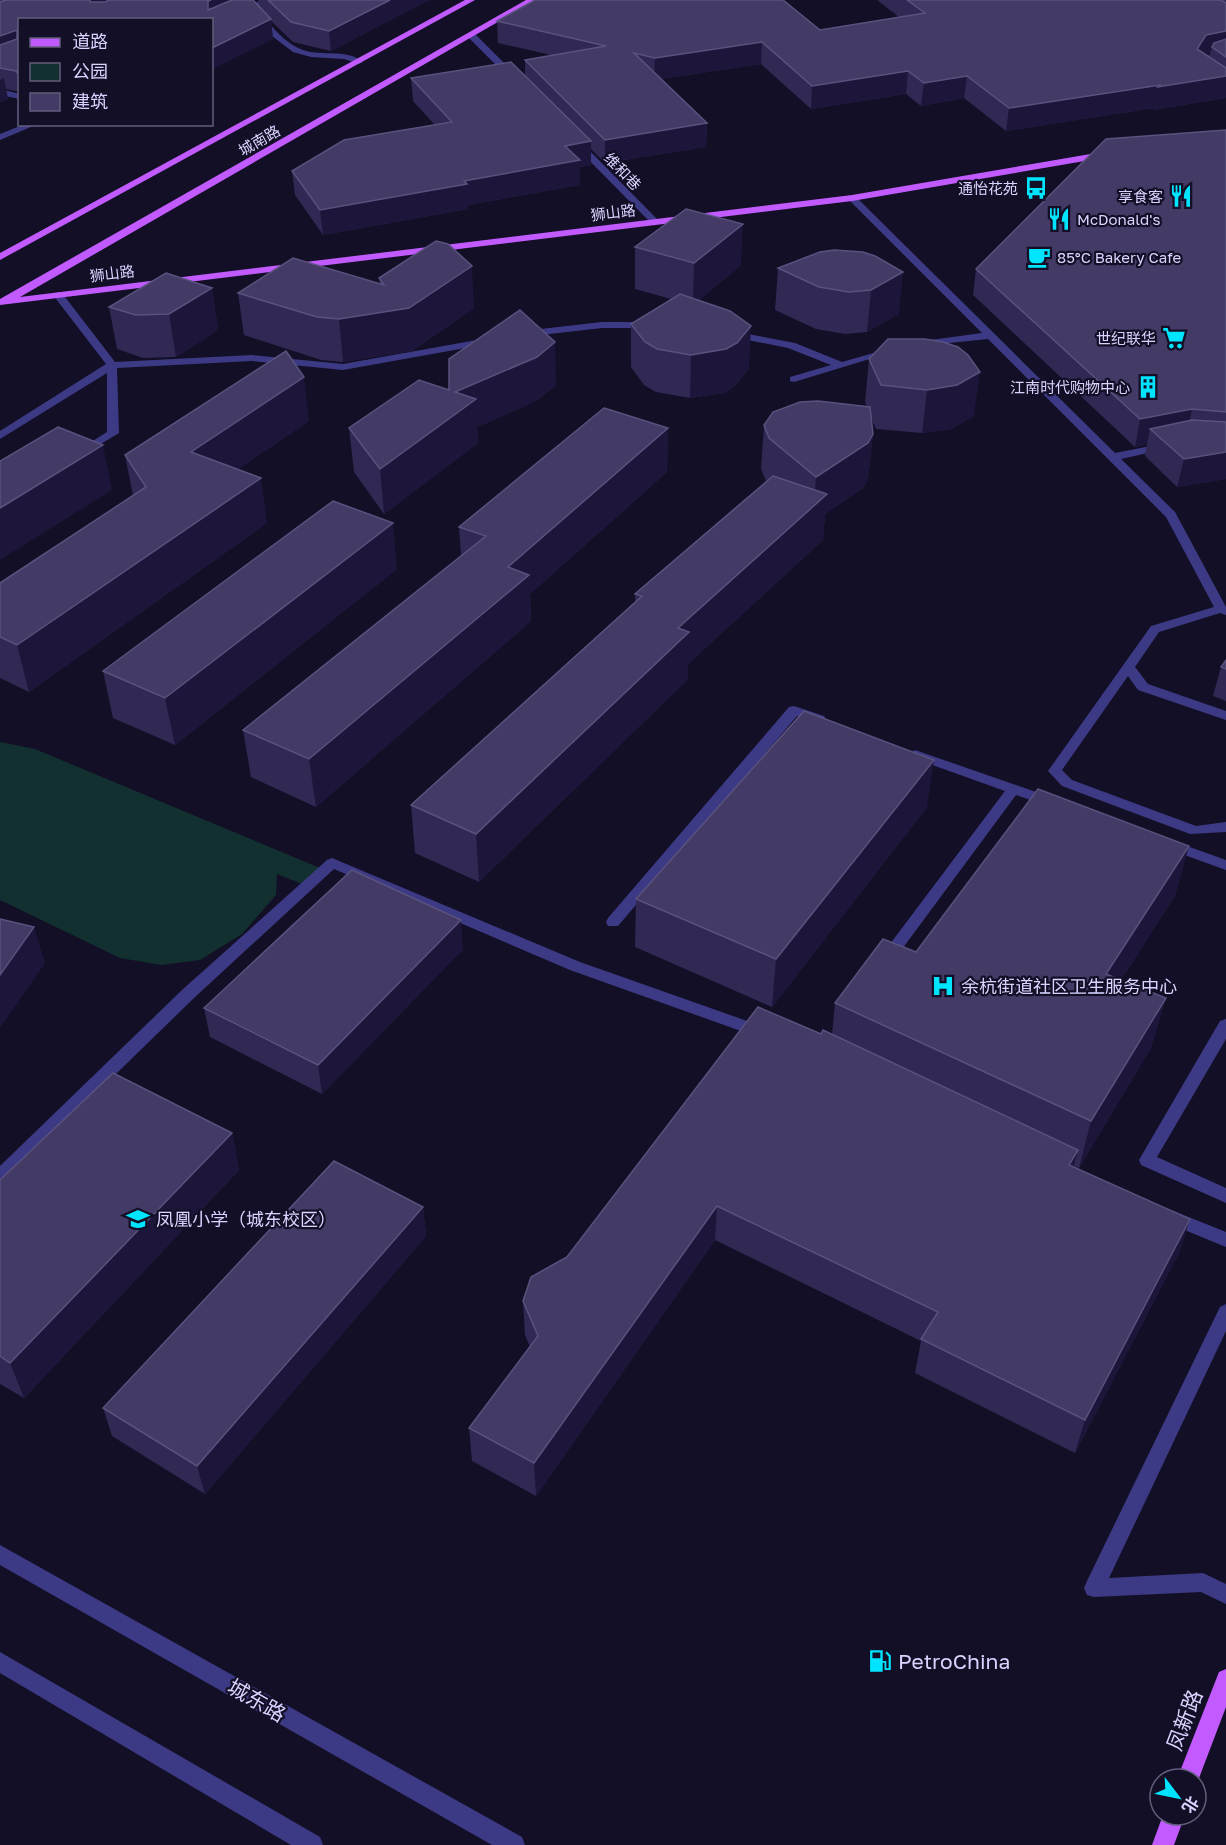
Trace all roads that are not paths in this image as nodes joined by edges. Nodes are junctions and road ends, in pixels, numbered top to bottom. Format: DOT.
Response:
graph roads {
  1 [pos="267,0"];
  2 [pos="471,0"];
  3 [pos="532,0"];
  4 [pos="252,4"];
  5 [pos="241,12"];
  6 [pos="471,35"];
  7 [pos="359,62"];
  8 [pos="521,86"];
  9 [pos="0,92"];
  10 [pos="18,96"];
  11 [pos="29,126"];
  12 [pos="0,137"];
  13 [pos="571,137"];
  14 [pos="1121,151"];
  15 [pos="852,198"];
  16 [pos="655,222"];
  17 [pos="0,257"];
  18 [pos="58,295"];
  19 [pos="1,302"];
  20 [pos="666,324"];
  21 [pos="722,332"];
  22 [pos="516,335"];
  23 [pos="991,335"];
  24 [pos="494,340"];
  25 [pos="112,365"];
  26 [pos="841,365"];
  27 [pos="794,379"];
  28 [pos="0,436"];
  29 [pos="1175,444"];
  30 [pos="75,457"];
  31 [pos="1113,457"];
  32 [pos="1223,610"];
  33 [pos="1128,667"];
  34 [pos="1226,716"];
  35 [pos="838,726"];
  36 [pos="904,750"];
  37 [pos="1013,789"];
  38 [pos="1069,809"];
  39 [pos="1226,826"];
  40 [pos="1159,841"];
  41 [pos="1226,865"];
  42 [pos="612,922"];
  43 [pos="886,960"];
  44 [pos="1226,1025"];
  45 [pos="775,1037"];
  46 [pos="0,1176"];
  47 [pos="1226,1196"];
  48 [pos="1151,1209"];
  49 [pos="1226,1240"];
  50 [pos="1226,1312"];
  51 [pos="0,1554"];
  52 [pos="1226,1594"];
  53 [pos="0,1662"];
  54 [pos="1226,1678"];
  55 [pos="1193,1767"];
  56 [pos="1170,1827"];
  57 [pos="312,1845"];
  58 [pos="514,1845"];
  59 [pos="1163,1845"];
  1 -- 4 [label="street"];
  2 -- 7 [label="main road, 城南路"];
  3 -- 6 [label="main road, 城南路"];
  4 -- 5 [label="street"];
  4 -- 7 [label="street"];
  6 -- 8 [label="street"];
  6 -- 19 [label="main road, 城南路"];
  7 -- 17 [label="main road, 城南路"];
  9 -- 10 [label="street"];
  11 -- 12 [label="street"];
  13 -- 16 [label="street, 维和巷"];
  14 -- 15 [label="main road, 狮山路"];
  15 -- 16 [label="main road, 狮山路"];
  15 -- 23 [label="street"];
  16 -- 18 [label="main road, 狮山路"];
  18 -- 19 [label="main road, 狮山路"];
  18 -- 25 [label="street"];
  20 -- 22 [label="street"];
  21 -- 26 [label="street"];
  23 -- 26 [label="street"];
  23 -- 31 [label="street"];
  24 -- 25 [label="street"];
  25 -- 28 [label="street"];
  25 -- 30 [label="street"];
  26 -- 27 [label="street"];
  29 -- 31 [label="street"];
  31 -- 32 [label="street"];
  32 -- 33 [label="street"];
  33 -- 34 [label="street"];
  33 -- 39 [label="street"];
  35 -- 42 [label="street"];
  36 -- 37 [label="street"];
  37 -- 38 [label="street"];
  37 -- 43 [label="street"];
  40 -- 41 [label="street"];
  44 -- 47 [label="street"];
  45 -- 46 [label="street"];
  48 -- 49 [label="street"];
  50 -- 52 [label="street"];
  51 -- 58 [label="street, 城东路"];
  53 -- 57 [label="street"];
  54 -- 55 [label="main road, 凤新路"];
  56 -- 59 [label="main road"];
}
